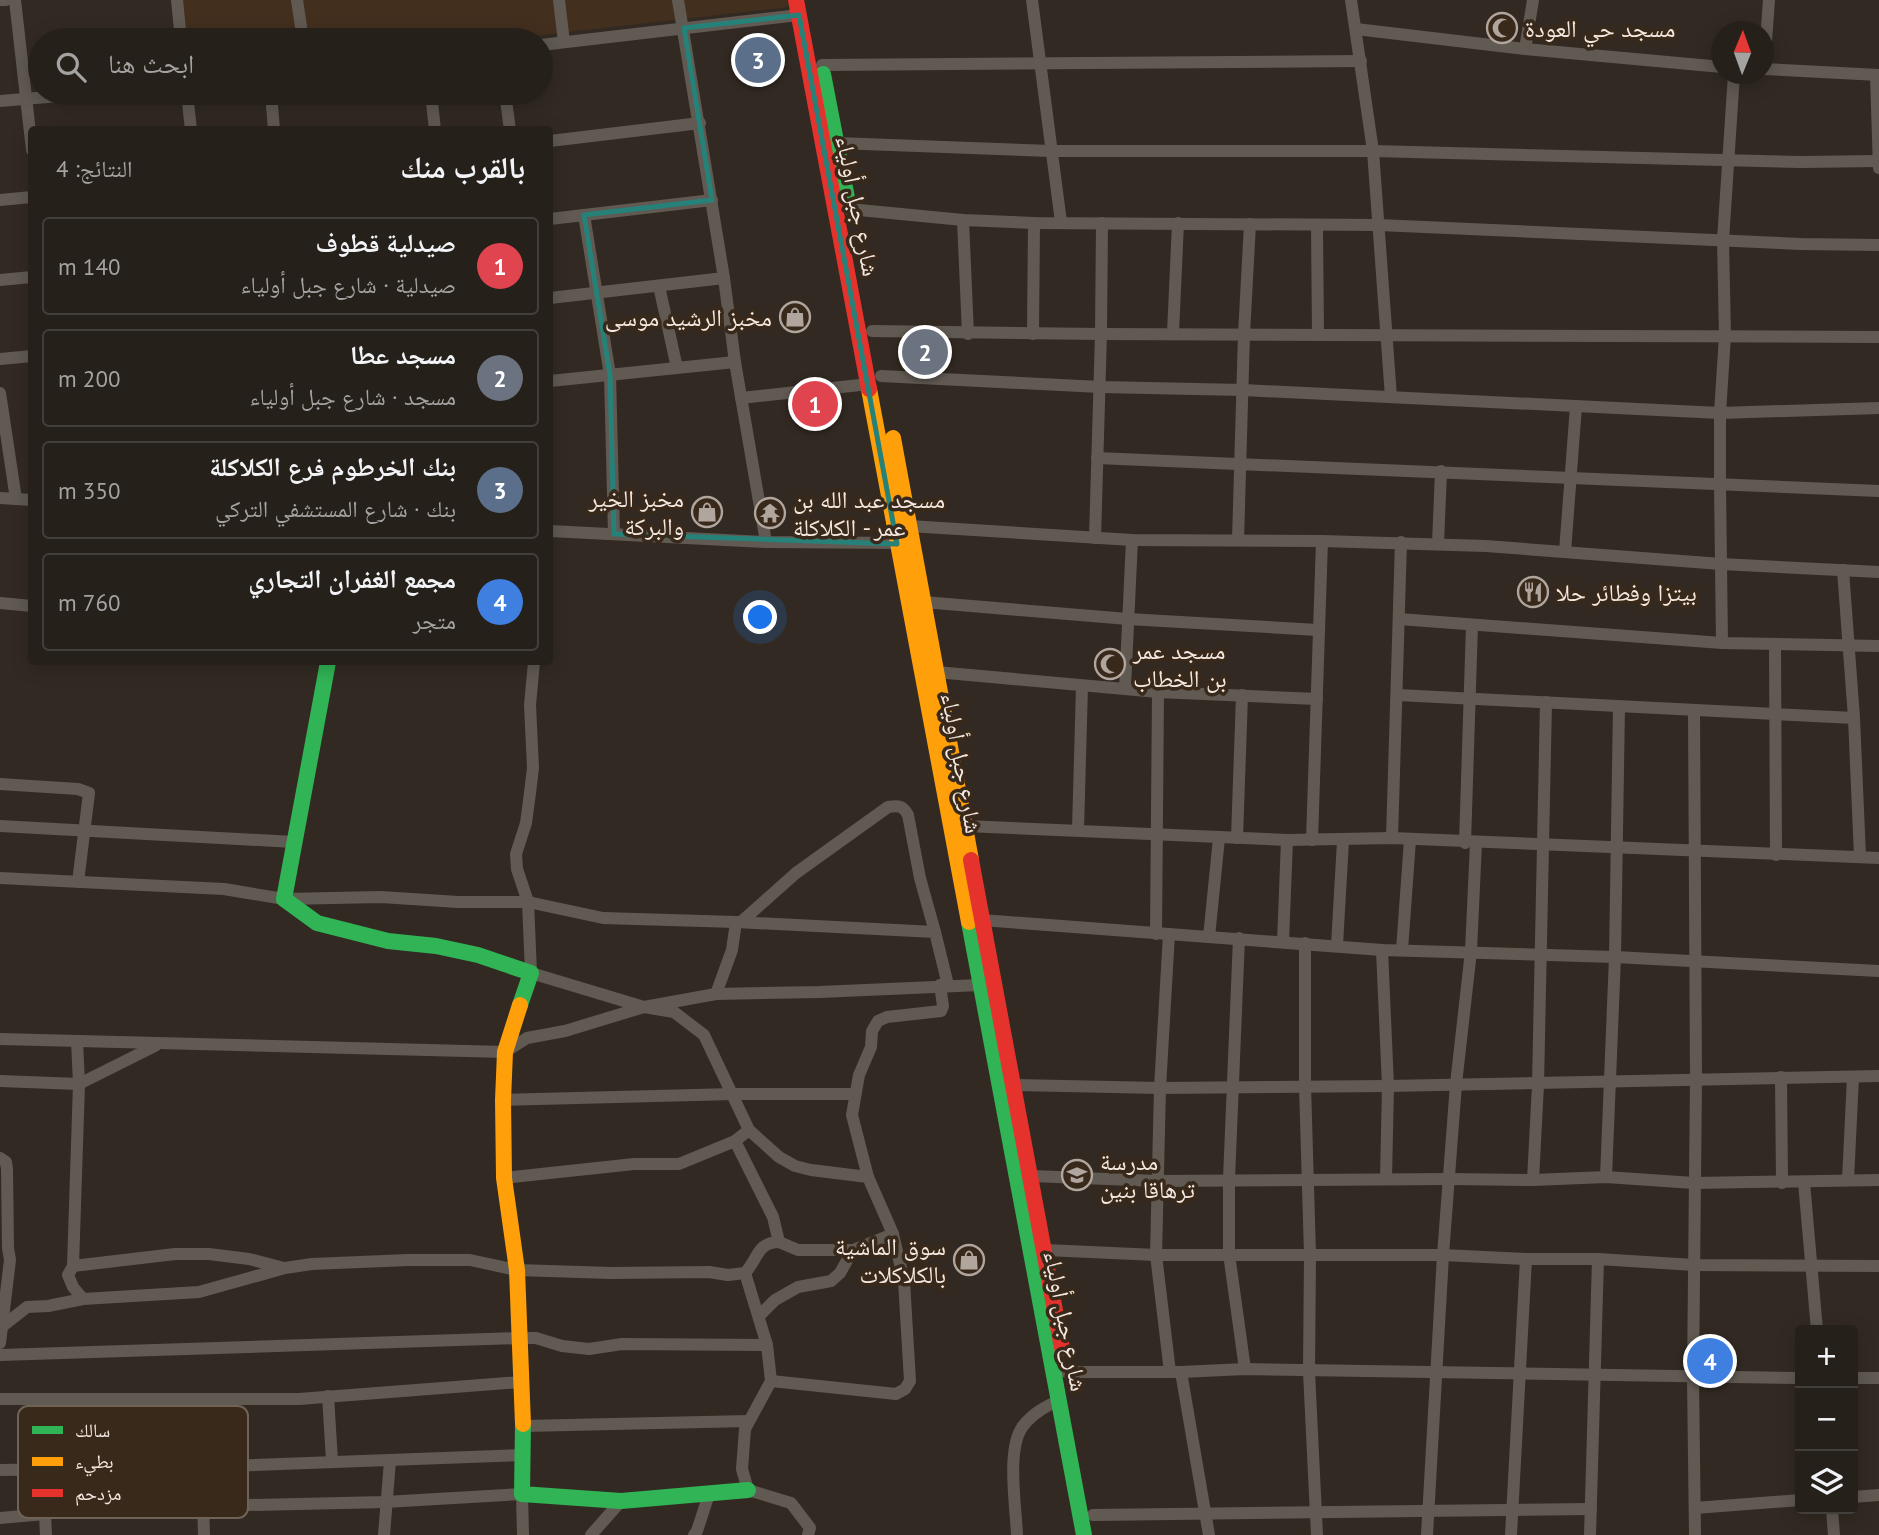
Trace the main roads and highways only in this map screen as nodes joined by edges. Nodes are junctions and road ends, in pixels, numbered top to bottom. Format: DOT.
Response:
graph roads {
  1 [pos="809,0"];
  2 [pos="798,8"];
  3 [pos="875,380"];
  4 [pos="906,537"];
  5 [pos="327,665"];
  6 [pos="748,1490"];
  7 [pos="1084,1535"];
  8 [pos="1097,1535"];
  1 -- 3 [label="main road, شارع جبل أولياء"];
  2 -- 3 [label="main road, شارع جبل أولياء"];
  3 -- 4 [label="main road, شارع جبل أولياء"];
  4 -- 7 [label="main road, شارع جبل أولياء"];
  4 -- 8 [label="main road, شارع جبل أولياء"];
  5 -- 6 [label="main road"];
}
